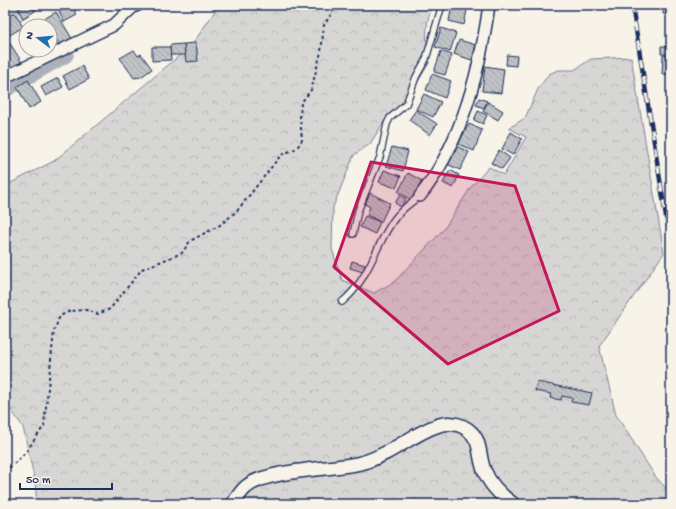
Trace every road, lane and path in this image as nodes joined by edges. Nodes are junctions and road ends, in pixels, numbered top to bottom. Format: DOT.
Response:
graph roads {
  1 [pos="138,5"];
  2 [pos="337,5"];
  3 [pos="442,5"];
  4 [pos="489,5"];
  5 [pos="5,78"];
  6 [pos="420,196"];
  7 [pos="353,234"];
  8 [pos="342,302"];
  9 [pos="5,472"];
  10 [pos="234,504"];
  11 [pos="513,504"];
  1 -- 5 [label="street"];
  2 -- 9 [label="path"];
  3 -- 7 [label="lane"];
  4 -- 6 [label="street"];
  6 -- 8 [label="lane"];
  10 -- 11 [label="street"];
}
